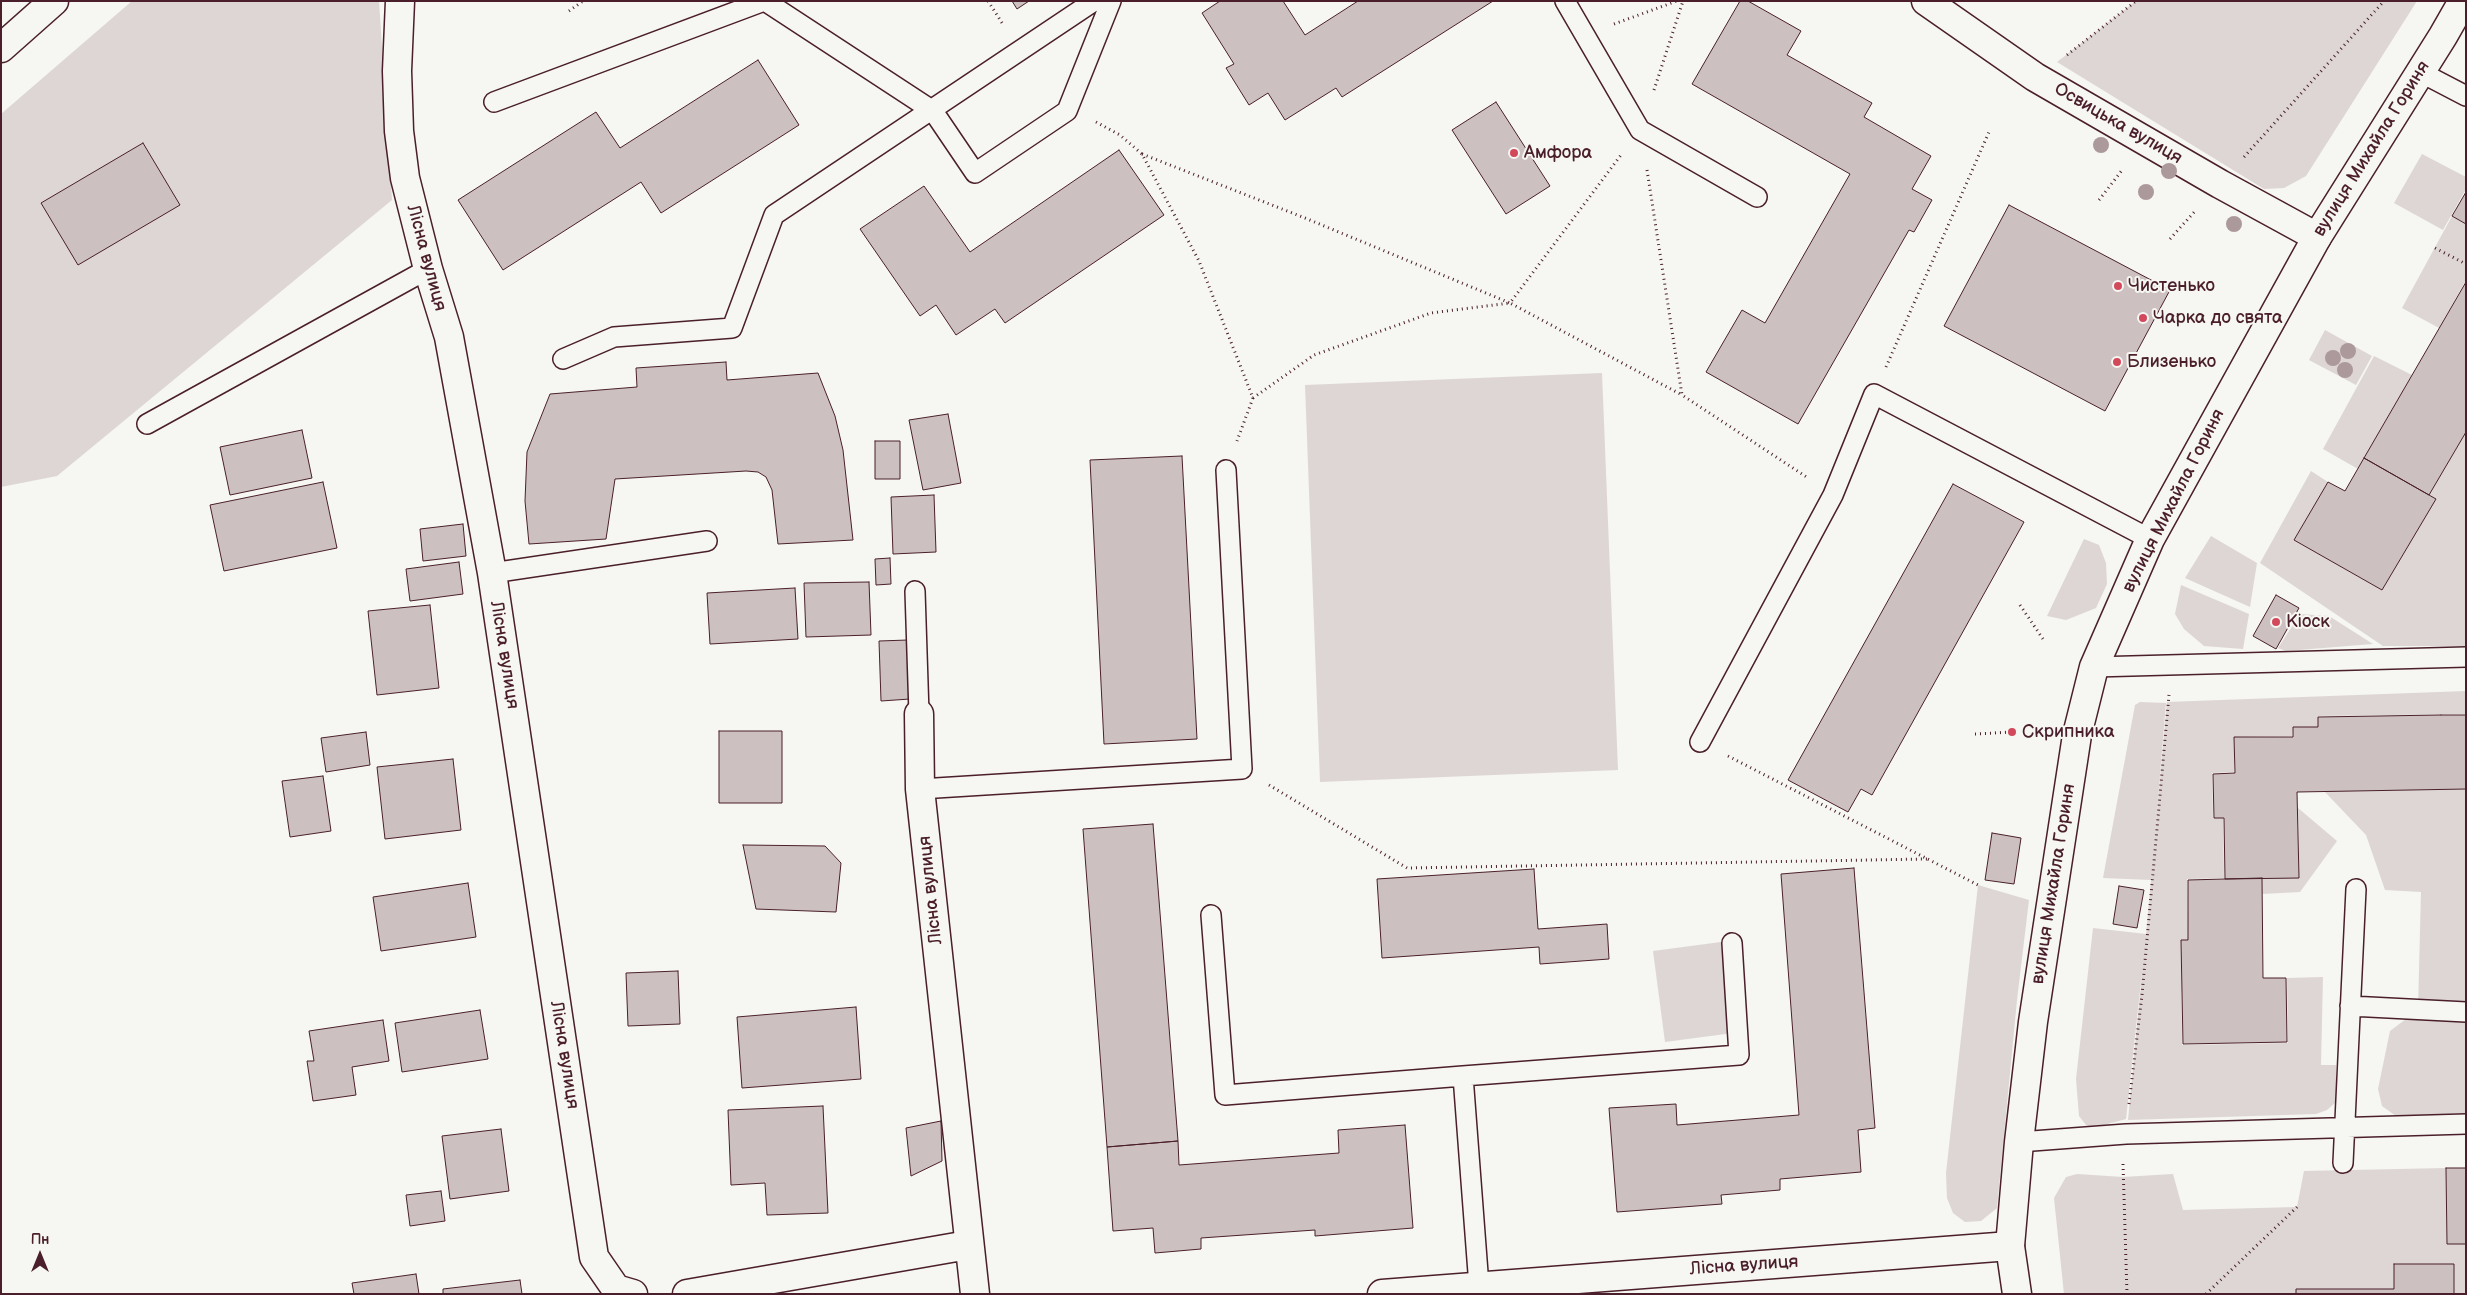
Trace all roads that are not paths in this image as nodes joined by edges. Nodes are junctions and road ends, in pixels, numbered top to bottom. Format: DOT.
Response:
graph roads {
  1 [pos="54,1"];
  2 [pos="400,1"];
  3 [pos="765,1"];
  4 [pos="1094,1"];
  5 [pos="1111,1"];
  6 [pos="1565,1"];
  7 [pos="1926,1"];
  8 [pos="2462,1"];
  9 [pos="1,48"];
  10 [pos="2420,72"];
  11 [pos="2466,96"];
  12 [pos="494,102"];
  13 [pos="933,111"];
  14 [pos="1757,197"];
  15 [pos="2317,237"];
  16 [pos="428,268"];
  17 [pos="563,359"];
  18 [pos="147,424"];
  19 [pos="1226,470"];
  20 [pos="2150,539"];
  21 [pos="707,541"];
  22 [pos="492,574"];
  23 [pos="915,591"];
  24 [pos="2466,658"];
  25 [pos="2094,667"];
  26 [pos="918,714"];
  27 [pos="1700,742"];
  28 [pos="920,788"];
  29 [pos="2356,889"];
  30 [pos="1211,915"];
  31 [pos="1732,943"];
  32 [pos="2350,1006"];
  33 [pos="2466,1012"];
  34 [pos="1463,1076"];
  35 [pos="2466,1124"];
  36 [pos="2344,1128"];
  37 [pos="2019,1142"];
  38 [pos="2343,1163"];
  39 [pos="968,1244"];
  40 [pos="2010,1246"];
  41 [pos="1480,1286"];
  42 [pos="1507,1289"];
  43 [pos="633,1294"];
  44 [pos="687,1294"];
  45 [pos="974,1294"];
  46 [pos="1382,1294"];
  47 [pos="2017,1294"];
  1 -- 9 [label="street"];
  2 -- 16 [label="street, Лісна вулиця"];
  3 -- 12 [label="lane"];
  3 -- 13 [label="lane"];
  4 -- 13 [label="lane"];
  5 -- 13 [label="lane"];
  6 -- 14 [label="lane"];
  7 -- 15 [label="street, Освицька вулиця"];
  8 -- 10 [label="street, вулиця Михайла Гориня"];
  10 -- 11 [label="lane"];
  10 -- 15 [label="street, вулиця Михайла Гориня"];
  13 -- 17 [label="lane"];
  15 -- 20 [label="street, вулиця Михайла Гориня"];
  16 -- 18 [label="lane"];
  16 -- 22 [label="street, Лісна вулиця"];
  19 -- 28 [label="lane"];
  20 -- 25 [label="street, вулиця Михайла Гориня"];
  20 -- 27 [label="lane"];
  21 -- 22 [label="lane"];
  22 -- 43 [label="street, Лісна вулиця"];
  23 -- 26 [label="lane"];
  24 -- 25 [label="lane"];
  25 -- 37 [label="street, вулиця Михайла Гориня"];
  26 -- 28 [label="street, Лісна вулиця"];
  28 -- 39 [label="street, Лісна вулиця"];
  29 -- 32 [label="lane"];
  30 -- 34 [label="lane"];
  31 -- 34 [label="lane"];
  32 -- 33 [label="lane"];
  32 -- 36 [label="lane"];
  34 -- 41 [label="lane"];
  35 -- 36 [label="lane"];
  36 -- 37 [label="lane"];
  36 -- 38 [label="lane"];
  37 -- 40 [label="street, вулиця Михайла Гориня"];
  39 -- 44 [label="street"];
  39 -- 45 [label="street, Лісна вулиця"];
  40 -- 42 [label="street, Лісна вулиця"];
  40 -- 47 [label="street, вулиця Михайла Гориня"];
  41 -- 42 [label="street, Лісна вулиця"];
  41 -- 46 [label="street, Лісна вулиця"];
}
